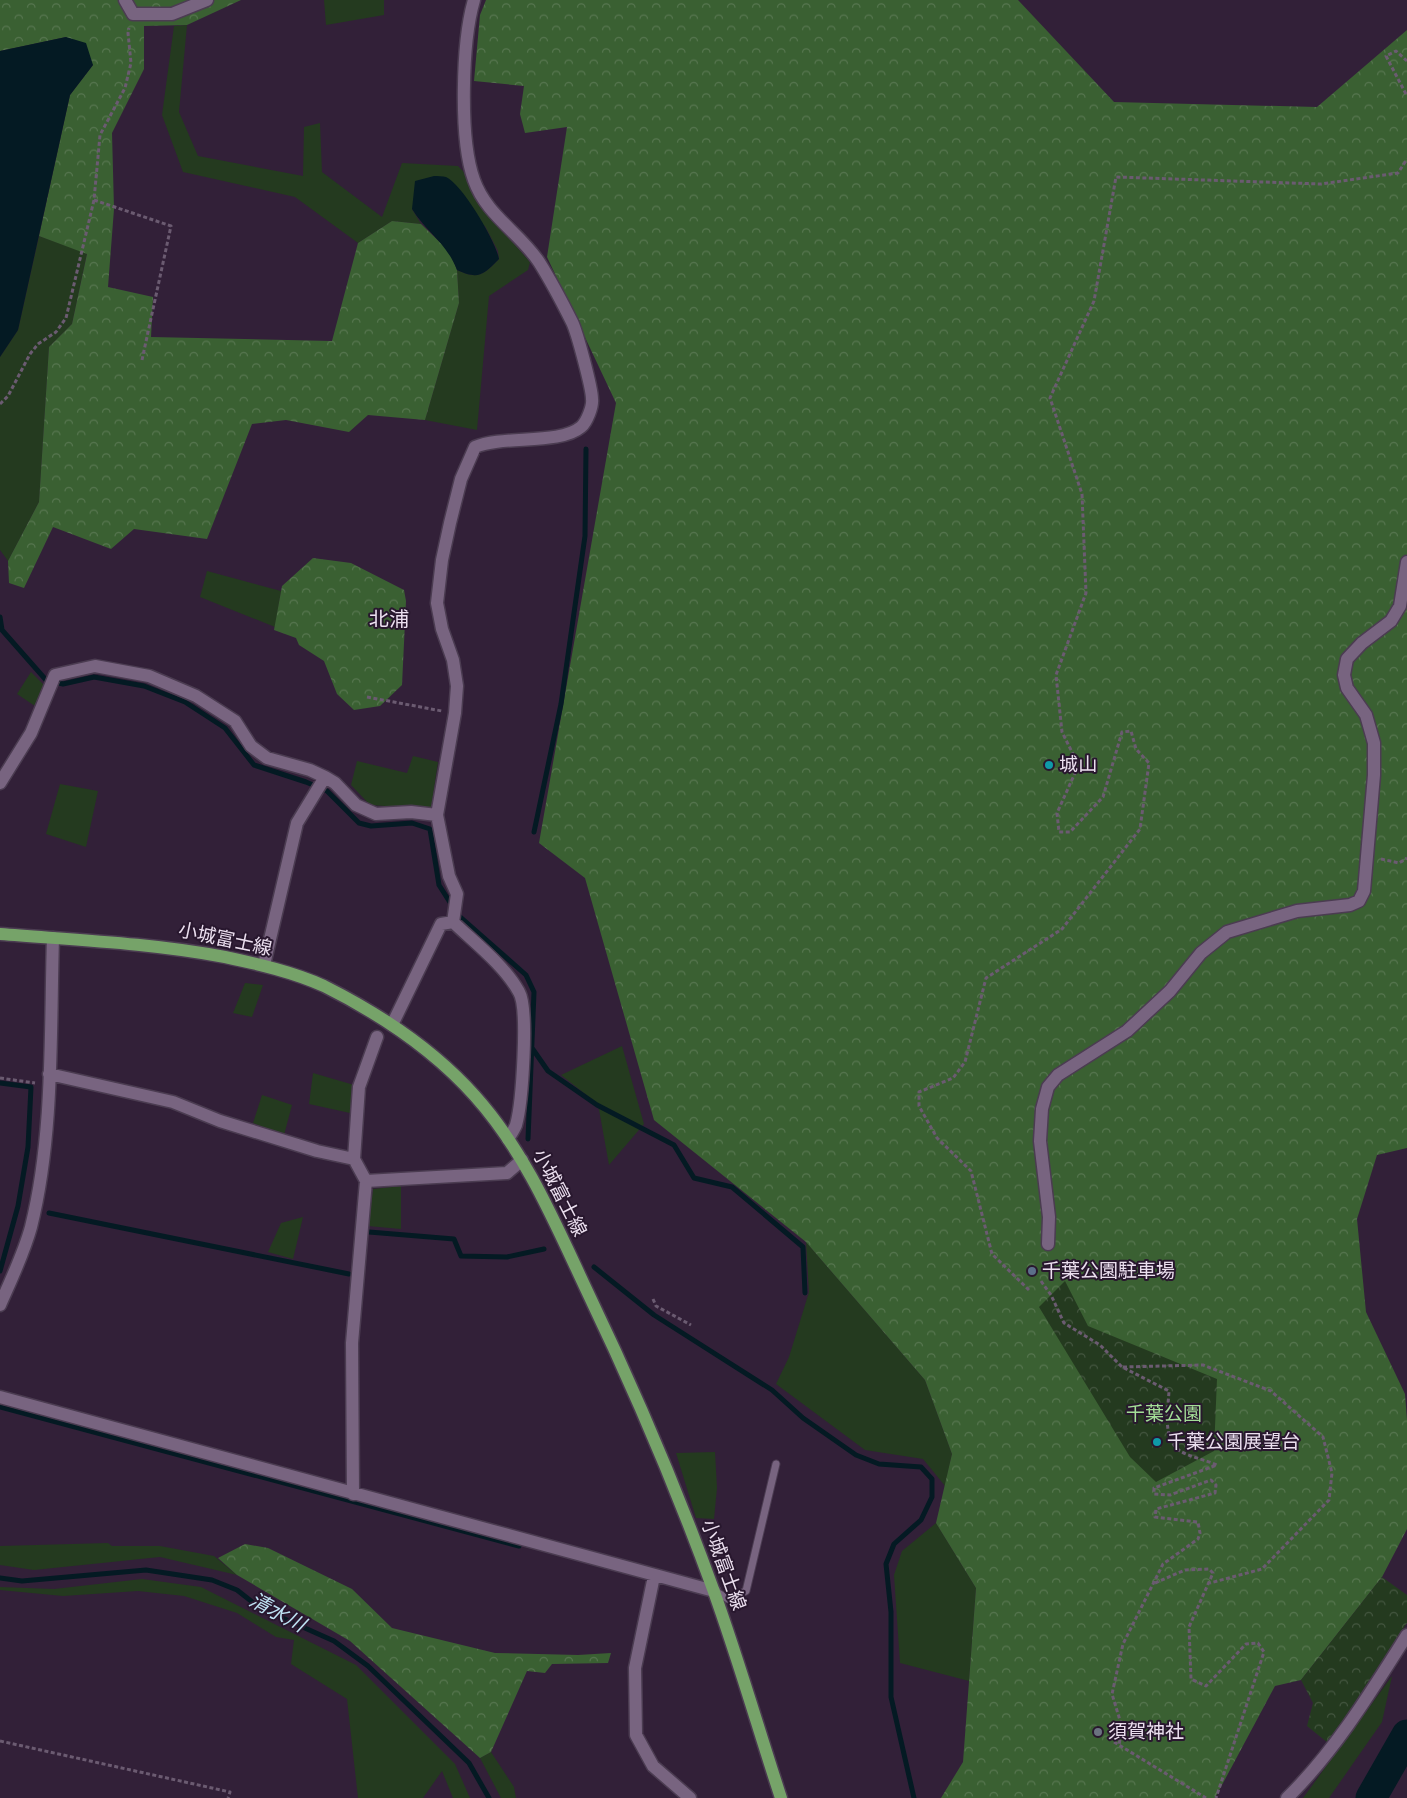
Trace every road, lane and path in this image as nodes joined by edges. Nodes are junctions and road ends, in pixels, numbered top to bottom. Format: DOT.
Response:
graph roads {
  1 [pos="125,0"];
  2 [pos="207,0"];
  3 [pos="474,0"];
  4 [pos="133,14"];
  5 [pos="1407,61"];
  6 [pos="1407,96"];
  7 [pos="1407,159"];
  8 [pos="94,200"];
  9 [pos="142,360"];
  10 [pos="0,404"];
  11 [pos="1407,562"];
  12 [pos="367,697"];
  13 [pos="455,713"];
  14 [pos="324,777"];
  15 [pos="0,783"];
  16 [pos="437,815"];
  17 [pos="1366,856"];
  18 [pos="1407,858"];
  19 [pos="453,922"];
  20 [pos="0,934"];
  21 [pos="54,938"];
  22 [pos="264,965"];
  23 [pos="392,1025"];
  24 [pos="377,1037"];
  25 [pos="0,1078"];
  26 [pos="48,1079"];
  27 [pos="508,1139"];
  28 [pos="354,1159"];
  29 [pos="522,1160"];
  30 [pos="366,1181"];
  31 [pos="1048,1244"];
  32 [pos="1041,1281"];
  33 [pos="1029,1290"];
  34 [pos="653,1299"];
  35 [pos="0,1305"];
  36 [pos="691,1325"];
  37 [pos="1122,1367"];
  38 [pos="0,1397"];
  39 [pos="776,1464"];
  40 [pos="353,1494"];
  41 [pos="654,1576"];
  42 [pos="1153,1583"];
  43 [pos="1210,1583"];
  44 [pos="714,1591"];
  45 [pos="1407,1635"];
  46 [pos="0,1741"];
  47 [pos="1114,1742"];
  48 [pos="1120,1745"];
  49 [pos="228,1798"];
  50 [pos="690,1798"];
  51 [pos="781,1798"];
  52 [pos="1206,1798"];
  53 [pos="1216,1798"];
  54 [pos="1287,1798"];
  1 -- 4 [label="street"];
  2 -- 4 [label="street"];
  3 -- 13 [label="street"];
  4 -- 8 [label="path"];
  5 -- 6 [label="path"];
  7 -- 33 [label="path"];
  8 -- 9 [label="path"];
  8 -- 10 [label="path"];
  11 -- 17 [label="street"];
  12 -- 13 [label="path"];
  13 -- 16 [label="street"];
  14 -- 15 [label="street"];
  14 -- 16 [label="street"];
  14 -- 22 [label="street"];
  16 -- 19 [label="street"];
  17 -- 18 [label="path"];
  17 -- 31 [label="street"];
  19 -- 23 [label="street"];
  19 -- 27 [label="street"];
  20 -- 21 [label="main road, 小城富士線"];
  21 -- 22 [label="main road, 小城富士線"];
  21 -- 26 [label="street"];
  22 -- 23 [label="main road, 小城富士線"];
  23 -- 27 [label="main road, 小城富士線"];
  24 -- 28 [label="street"];
  25 -- 26 [label="path"];
  26 -- 28 [label="street"];
  26 -- 35 [label="street"];
  27 -- 29 [label="main road, 小城富士線"];
  28 -- 30 [label="street"];
  29 -- 30 [label="street"];
  29 -- 44 [label="main road, 小城富士線"];
  30 -- 40 [label="street"];
  32 -- 37 [label="path"];
  34 -- 36 [label="path"];
  37 -- 42 [label="path"];
  37 -- 43 [label="path"];
  38 -- 40 [label="street"];
  39 -- 44 [label="lane"];
  40 -- 41 [label="street"];
  41 -- 44 [label="street"];
  41 -- 50 [label="street"];
  42 -- 43 [label="path"];
  42 -- 48 [label="path"];
  43 -- 53 [label="path"];
  44 -- 51 [label="main road, 小城富士線"];
  45 -- 54 [label="street"];
  46 -- 49 [label="path"];
  47 -- 48 [label="path"];
  48 -- 52 [label="path"];
}
